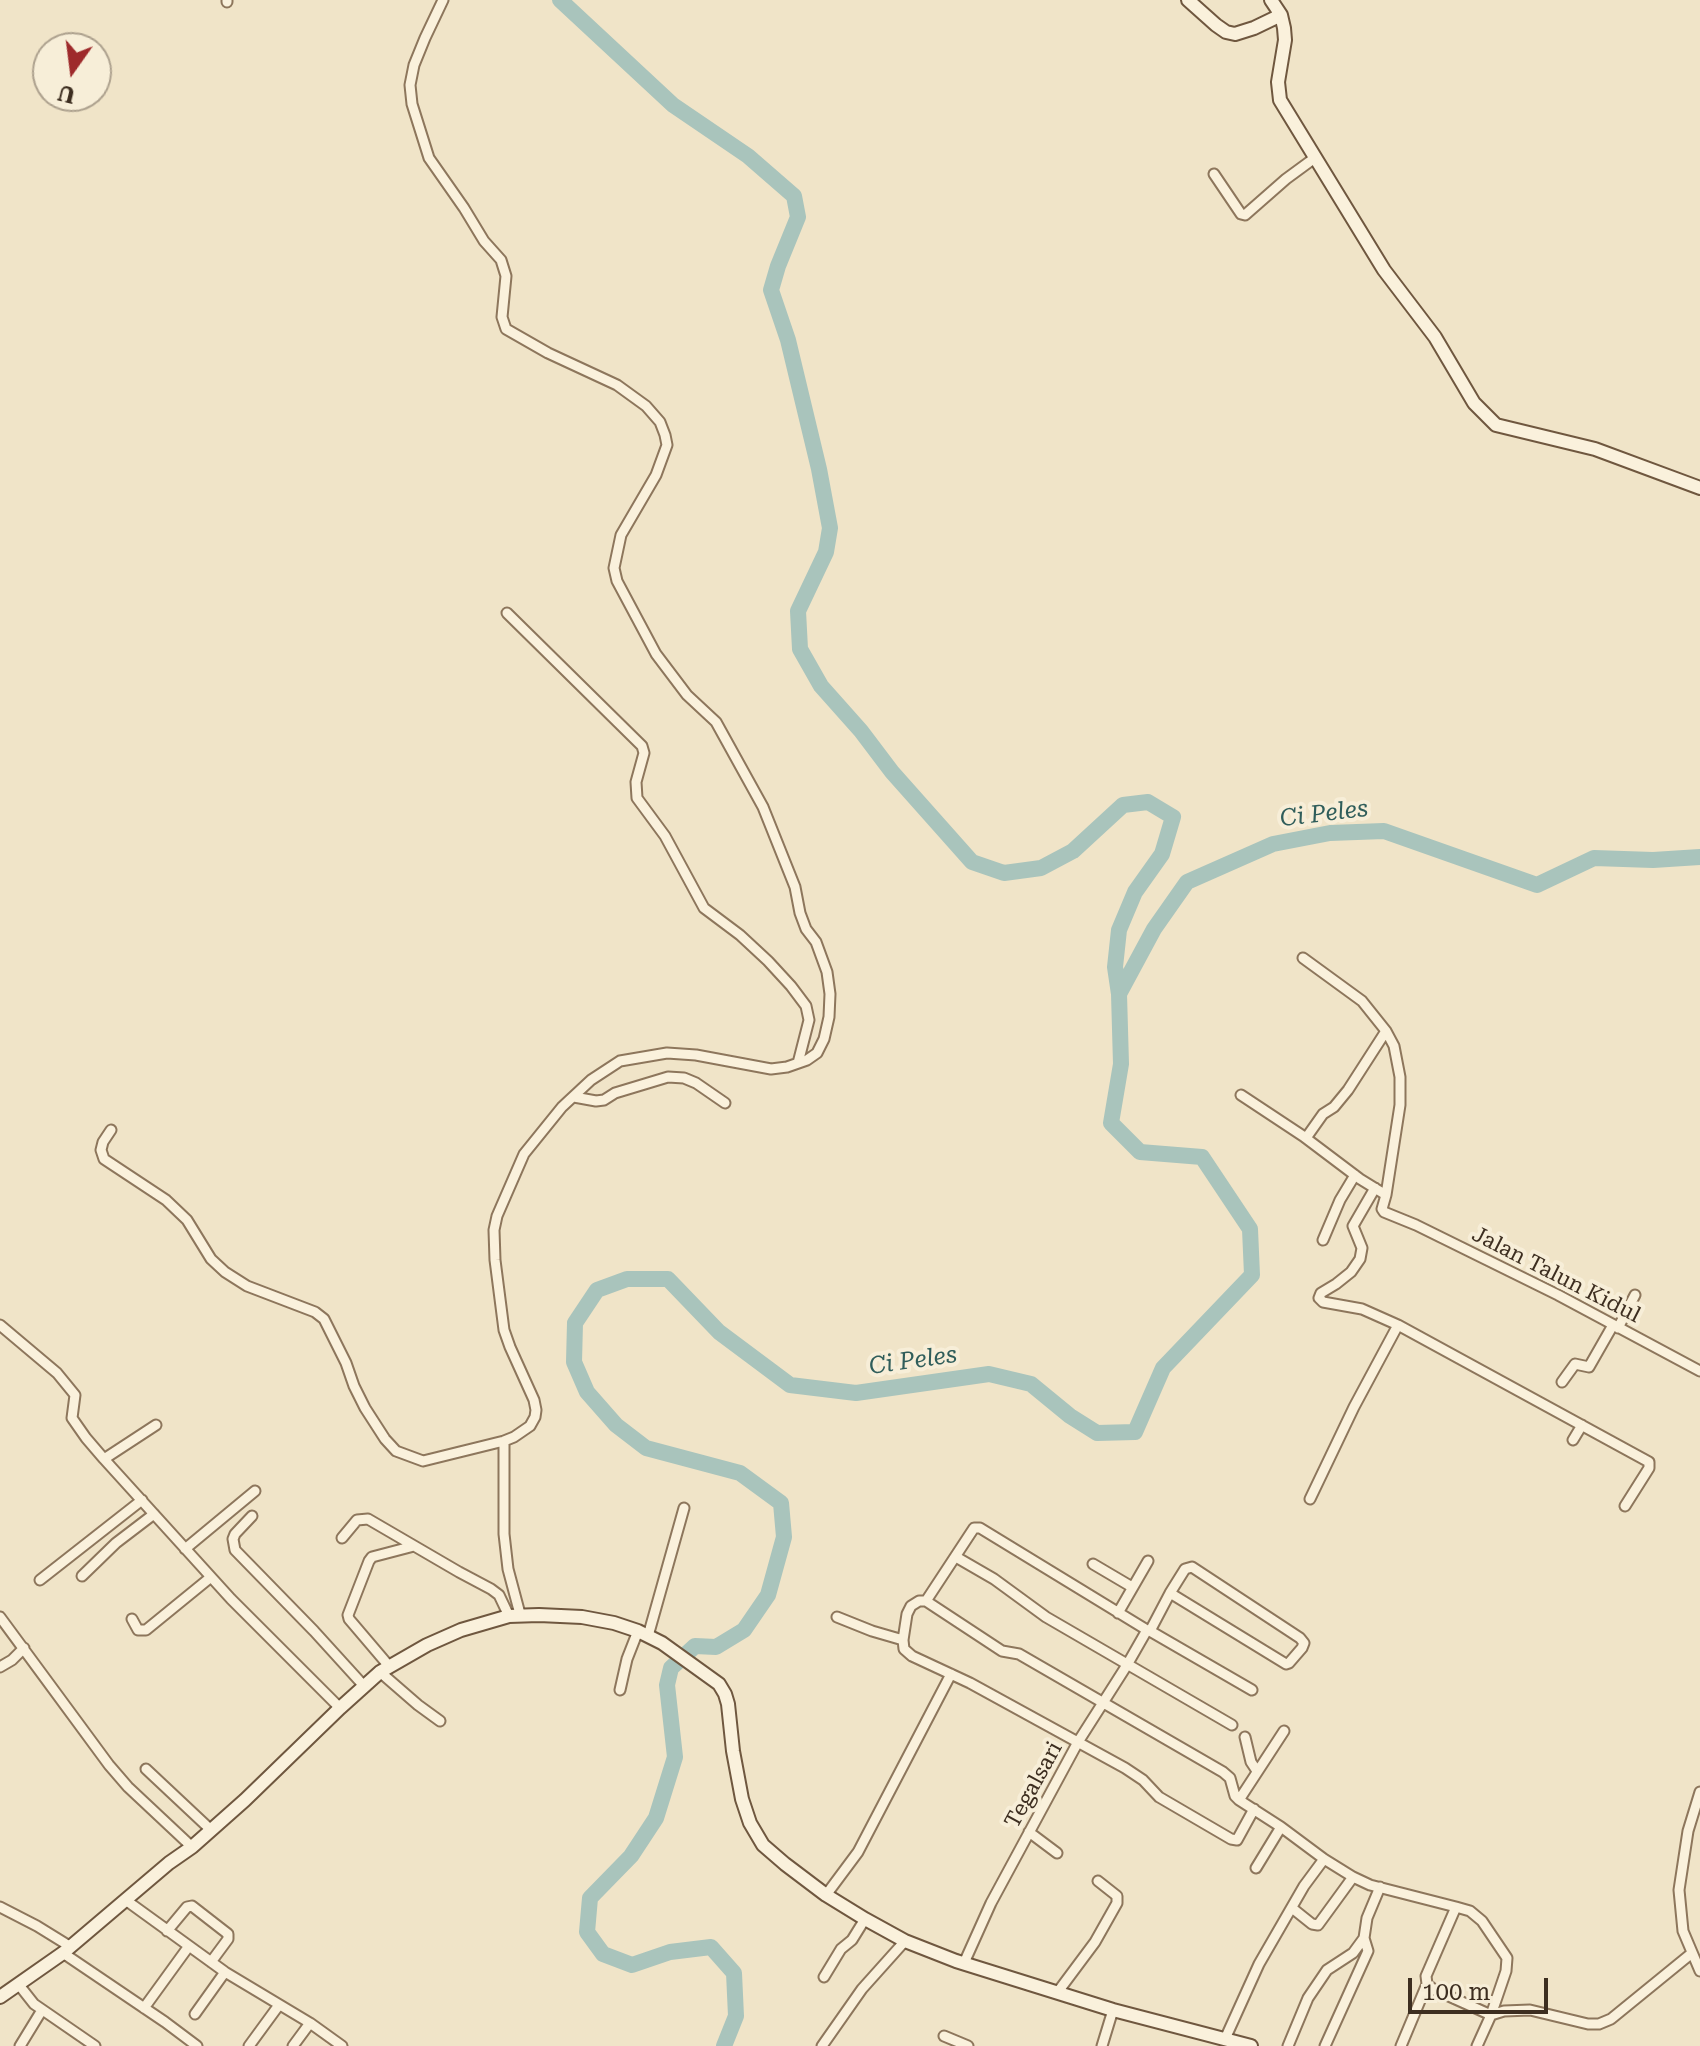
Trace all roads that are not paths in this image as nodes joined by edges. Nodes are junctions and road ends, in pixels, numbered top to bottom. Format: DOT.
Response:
graph roads {
  1 [pos="443,0"];
  2 [pos="1188,0"];
  3 [pos="1271,0"];
  4 [pos="1281,15"];
  5 [pos="1316,157"];
  6 [pos="1214,174"];
  7 [pos="1700,488"];
  8 [pos="507,613"];
  9 [pos="1303,958"];
  10 [pos="1386,1031"];
  11 [pos="798,1063"];
  12 [pos="1241,1095"];
  13 [pos="574,1097"];
  14 [pos="725,1103"];
  15 [pos="111,1130"];
  16 [pos="1306,1138"];
  17 [pos="1355,1175"];
  18 [pos="1375,1188"];
  19 [pos="1386,1195"];
  20 [pos="1323,1240"];
  21 [pos="1635,1295"];
  22 [pos="0,1325"];
  23 [pos="1398,1325"];
  24 [pos="1616,1326"];
  25 [pos="1700,1371"];
  26 [pos="1562,1382"];
  27 [pos="156,1425"];
  28 [pos="1582,1425"];
  29 [pos="1573,1440"];
  30 [pos="504,1441"];
  31 [pos="104,1459"];
  32 [pos="255,1491"];
  33 [pos="1310,1499"];
  34 [pos="142,1500"];
  35 [pos="1625,1506"];
  36 [pos="684,1508"];
  37 [pos="154,1514"];
  38 [pos="252,1516"];
  39 [pos="342,1538"];
  40 [pos="414,1546"];
  41 [pos="185,1549"];
  42 [pos="956,1557"];
  43 [pos="1148,1561"];
  44 [pos="1093,1564"];
  45 [pos="82,1576"];
  46 [pos="211,1577"];
  47 [pos="40,1580"];
  48 [pos="1132,1587"];
  49 [pos="1170,1593"];
  50 [pos="926,1601"];
  51 [pos="1118,1613"];
  52 [pos="514,1615"];
  53 [pos="0,1617"];
  54 [pos="837,1617"];
  55 [pos="132,1619"];
  56 [pos="1149,1630"];
  57 [pos="643,1634"];
  58 [pos="903,1640"];
  59 [pos="24,1648"];
  60 [pos="1127,1665"];
  61 [pos="0,1667"];
  62 [pos="385,1669"];
  63 [pos="951,1674"];
  64 [pos="364,1686"];
  65 [pos="620,1690"];
  66 [pos="1252,1690"];
  67 [pos="1104,1704"];
  68 [pos="340,1708"];
  69 [pos="440,1721"];
  70 [pos="1232,1725"];
  71 [pos="1284,1731"];
  72 [pos="1245,1737"];
  73 [pos="1078,1742"];
  74 [pos="146,1769"];
  75 [pos="1257,1771"];
  76 [pos="1700,1792"];
  77 [pos="1239,1800"];
  78 [pos="1254,1809"];
  79 [pos="1281,1827"];
  80 [pos="211,1830"];
  81 [pos="1029,1832"];
  82 [pos="192,1847"];
  83 [pos="1057,1853"];
  84 [pos="1324,1859"];
  85 [pos="1256,1868"];
  86 [pos="1353,1877"];
  87 [pos="1098,1881"];
  88 [pos="1380,1887"];
  89 [pos="826,1895"];
  90 [pos="127,1901"];
  91 [pos="0,1907"];
  92 [pos="1456,1907"];
  93 [pos="1292,1908"];
  94 [pos="865,1919"];
  95 [pos="167,1931"];
  96 [pos="1364,1938"];
  97 [pos="905,1941"];
  98 [pos="189,1946"];
  99 [pos="67,1950"];
  100 [pos="1692,1953"];
  101 [pos="211,1962"];
  102 [pos="964,1963"];
  103 [pos="1700,1971"];
  104 [pos="225,1972"];
  105 [pos="824,1977"];
  106 [pos="1427,1984"];
  107 [pos="19,1985"];
  108 [pos="1057,1993"];
  109 [pos="0,1997"];
  110 [pos="279,2005"];
  111 [pos="144,2008"];
  112 [pos="42,2010"];
  113 [pos="1113,2010"];
  114 [pos="195,2014"];
  115 [pos="1491,2015"];
  116 [pos="310,2023"];
  117 [pos="944,2036"];
  118 [pos="1227,2042"];
  119 [pos="20,2046"];
  120 [pos="95,2046"];
  121 [pos="197,2046"];
  122 [pos="249,2046"];
  123 [pos="293,2046"];
  124 [pos="342,2046"];
  125 [pos="822,2046"];
  126 [pos="968,2046"];
  127 [pos="1102,2046"];
  128 [pos="1251,2046"];
  129 [pos="1288,2046"];
  130 [pos="1325,2046"];
  131 [pos="1401,2046"];
  132 [pos="1477,2046"];
  1 -- 11 [label="street"];
  2 -- 4 [label="main road"];
  3 -- 4 [label="main road"];
  4 -- 5 [label="main road"];
  5 -- 6 [label="street"];
  5 -- 7 [label="main road"];
  8 -- 11 [label="street"];
  9 -- 10 [label="street"];
  10 -- 16 [label="street"];
  10 -- 19 [label="street"];
  11 -- 13 [label="street"];
  12 -- 16 [label="street"];
  13 -- 14 [label="street"];
  13 -- 30 [label="street"];
  15 -- 30 [label="street"];
  16 -- 17 [label="street"];
  17 -- 18 [label="street"];
  17 -- 20 [label="street"];
  18 -- 19 [label="street"];
  18 -- 23 [label="street"];
  19 -- 24 [label="street, Jalan Talun Kidul"];
  21 -- 24 [label="street"];
  22 -- 31 [label="street"];
  23 -- 28 [label="street"];
  23 -- 33 [label="street"];
  24 -- 25 [label="street, Jalan Talun Kidul"];
  24 -- 26 [label="street"];
  27 -- 31 [label="street"];
  28 -- 29 [label="street"];
  28 -- 35 [label="street"];
  30 -- 52 [label="street"];
  31 -- 34 [label="street"];
  32 -- 41 [label="street"];
  34 -- 37 [label="street"];
  34 -- 47 [label="street"];
  36 -- 57 [label="street"];
  37 -- 41 [label="street"];
  37 -- 45 [label="street"];
  38 -- 64 [label="street"];
  39 -- 40 [label="street"];
  40 -- 52 [label="street"];
  40 -- 62 [label="street"];
  41 -- 46 [label="street"];
  42 -- 50 [label="street"];
  42 -- 51 [label="street"];
  42 -- 60 [label="street"];
  43 -- 48 [label="street"];
  44 -- 48 [label="street"];
  46 -- 55 [label="street"];
  46 -- 68 [label="street"];
  48 -- 51 [label="street"];
  49 -- 49 [label="street, Tegalsari"];
  49 -- 56 [label="street, Tegalsari"];
  50 -- 58 [label="street"];
  50 -- 67 [label="street"];
  51 -- 56 [label="street"];
  52 -- 57 [label="main road"];
  52 -- 62 [label="main road"];
  53 -- 59 [label="street"];
  54 -- 58 [label="street"];
  56 -- 60 [label="street, Tegalsari"];
  56 -- 66 [label="street"];
  57 -- 65 [label="street"];
  57 -- 89 [label="main road"];
  58 -- 63 [label="street"];
  59 -- 61 [label="street"];
  59 -- 82 [label="street"];
  60 -- 67 [label="street, Tegalsari"];
  60 -- 70 [label="street"];
  62 -- 64 [label="main road"];
  62 -- 69 [label="street"];
  63 -- 73 [label="street"];
  63 -- 89 [label="street"];
  64 -- 68 [label="main road"];
  67 -- 73 [label="street, Tegalsari"];
  67 -- 77 [label="street"];
  68 -- 80 [label="main road"];
  71 -- 75 [label="street"];
  72 -- 75 [label="street"];
  73 -- 78 [label="street"];
  73 -- 81 [label="street, Tegalsari"];
  74 -- 80 [label="street"];
  75 -- 77 [label="street"];
  76 -- 100 [label="street"];
  77 -- 78 [label="street"];
  78 -- 79 [label="street"];
  79 -- 84 [label="street"];
  79 -- 85 [label="street"];
  80 -- 82 [label="main road"];
  81 -- 83 [label="street"];
  81 -- 102 [label="street, Tegalsari"];
  82 -- 90 [label="main road"];
  84 -- 86 [label="street"];
  84 -- 93 [label="street"];
  86 -- 88 [label="street"];
  86 -- 93 [label="street"];
  87 -- 108 [label="street"];
  88 -- 92 [label="street"];
  88 -- 96 [label="street"];
  89 -- 94 [label="main road"];
  90 -- 95 [label="street"];
  90 -- 99 [label="main road"];
  91 -- 99 [label="street"];
  92 -- 106 [label="street"];
  92 -- 115 [label="street"];
  93 -- 118 [label="street"];
  94 -- 97 [label="main road"];
  94 -- 105 [label="street"];
  95 -- 98 [label="street"];
  95 -- 101 [label="street"];
  96 -- 129 [label="street"];
  96 -- 130 [label="street"];
  97 -- 102 [label="main road"];
  97 -- 125 [label="street"];
  98 -- 101 [label="street"];
  98 -- 111 [label="street"];
  99 -- 107 [label="main road"];
  99 -- 111 [label="street"];
  100 -- 103 [label="street"];
  100 -- 115 [label="street"];
  101 -- 104 [label="street"];
  102 -- 108 [label="main road"];
  104 -- 110 [label="street"];
  104 -- 114 [label="street"];
  106 -- 115 [label="street"];
  106 -- 131 [label="street"];
  107 -- 109 [label="main road"];
  107 -- 112 [label="street"];
  108 -- 113 [label="main road"];
  110 -- 116 [label="street"];
  110 -- 122 [label="street"];
  111 -- 121 [label="street"];
  112 -- 119 [label="street"];
  112 -- 120 [label="street"];
  113 -- 118 [label="main road"];
  113 -- 127 [label="street"];
  115 -- 132 [label="street"];
  116 -- 123 [label="street"];
  116 -- 124 [label="street"];
  117 -- 126 [label="street"];
  118 -- 128 [label="main road"];
}
